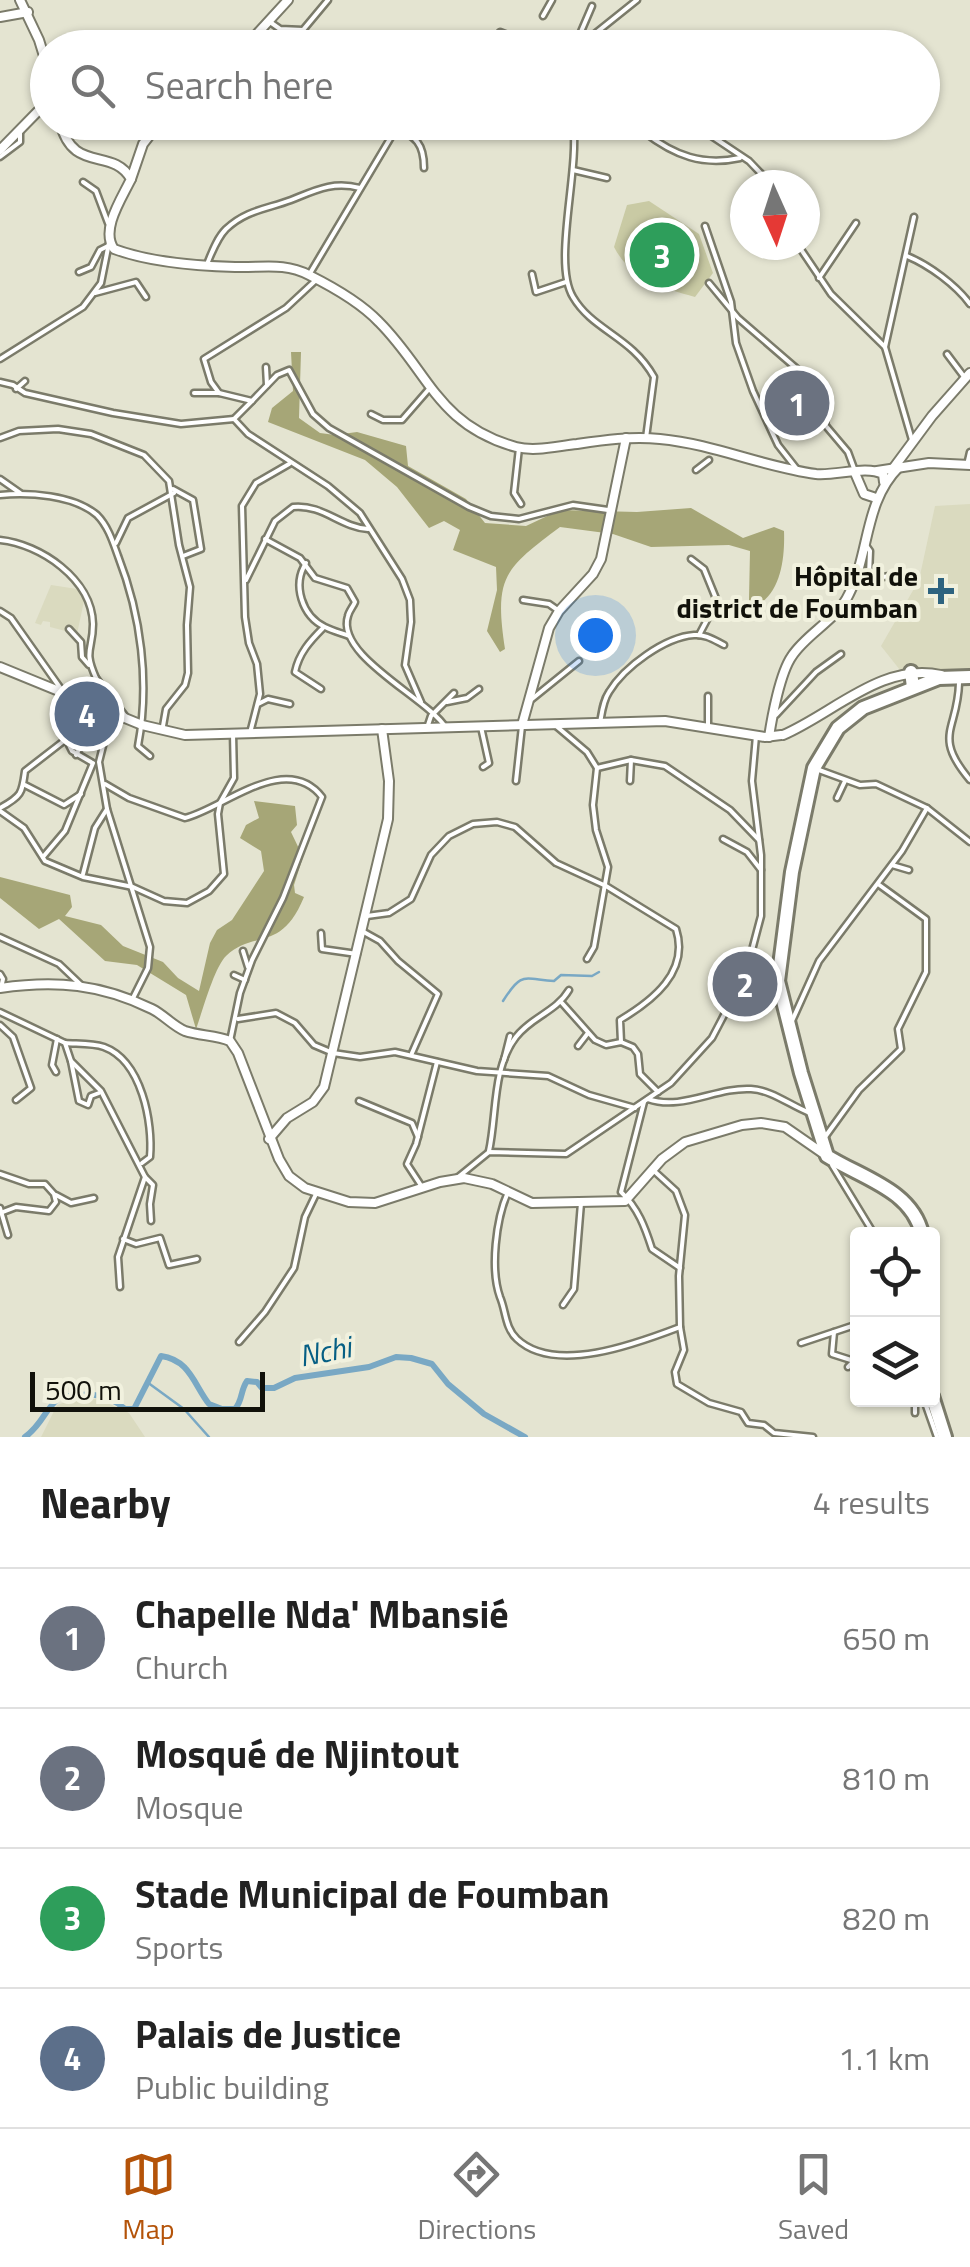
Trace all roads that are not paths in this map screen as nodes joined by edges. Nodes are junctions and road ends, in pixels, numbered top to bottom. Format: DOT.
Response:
graph roads {
  1 [pos="20,0"];
  2 [pos="288,0"];
  3 [pos="328,0"];
  4 [pos="552,0"];
  5 [pos="637,0"];
  6 [pos="592,6"];
  7 [pos="28,12"];
  8 [pos="0,16"];
  9 [pos="544,16"];
  10 [pos="269,21"];
  11 [pos="34,30"];
  12 [pos="261,30"];
  13 [pos="583,30"];
  14 [pos="599,30"];
  15 [pos="30,121"];
  16 [pos="66,140"];
  17 [pos="146,140"];
  18 [pos="387,140"];
  19 [pos="416,140"];
  20 [pos="573,140"];
  21 [pos="655,140"];
  22 [pos="716,140"];
  23 [pos="0,153"];
  24 [pos="741,158"];
  25 [pos="424,168"];
  26 [pos="573,170"];
  27 [pos="759,170"];
  28 [pos="607,178"];
  29 [pos="131,179"];
  30 [pos="84,182"];
  31 [pos="360,188"];
  32 [pos="914,217"];
  33 [pos="856,223"];
  34 [pos="705,226"];
  35 [pos="110,228"];
  36 [pos="109,245"];
  37 [pos="907,256"];
  38 [pos="808,260"];
  39 [pos="206,264"];
  40 [pos="78,272"];
  41 [pos="532,274"];
  42 [pos="313,277"];
  43 [pos="819,278"];
  44 [pos="566,282"];
  45 [pos="708,283"];
  46 [pos="96,292"];
  47 [pos="146,297"];
  48 [pos="970,304"];
  49 [pos="732,312"];
  50 [pos="884,347"];
  51 [pos="947,354"];
  52 [pos="0,359"];
  53 [pos="266,367"];
  54 [pos="968,376"];
  55 [pos="25,381"];
  56 [pos="0,382"];
  57 [pos="267,385"];
  58 [pos="16,389"];
  59 [pos="429,389"];
  60 [pos="194,393"];
  61 [pos="219,393"];
  62 [pos="252,401"];
  63 [pos="810,412"];
  64 [pos="371,414"];
  65 [pos="234,419"];
  66 [pos="826,426"];
  67 [pos="0,438"];
  68 [pos="626,438"];
  69 [pos="646,438"];
  70 [pos="912,440"];
  71 [pos="519,448"];
  72 [pos="970,452"];
  73 [pos="710,460"];
  74 [pos="854,463"];
  75 [pos="290,464"];
  76 [pos="916,464"];
  77 [pos="969,465"];
  78 [pos="696,470"];
  79 [pos="894,470"];
  80 [pos="872,471"];
  81 [pos="799,472"];
  82 [pos="855,473"];
  83 [pos="837,476"];
  84 [pos="0,479"];
  85 [pos="884,482"];
  86 [pos="861,490"];
  87 [pos="173,491"];
  88 [pos="20,493"];
  89 [pos="0,495"];
  90 [pos="876,498"];
  91 [pos="521,504"];
  92 [pos="612,511"];
  93 [pos="872,511"];
  94 [pos="368,529"];
  95 [pos="266,539"];
  96 [pos="0,540"];
  97 [pos="866,544"];
  98 [pos="114,545"];
  99 [pos="183,556"];
  100 [pos="692,559"];
  101 [pos="306,563"];
  102 [pos="895,575"];
  103 [pos="244,583"];
  104 [pos="524,600"];
  105 [pos="0,611"];
  106 [pos="558,611"];
  107 [pos="324,627"];
  108 [pos="69,629"];
  109 [pos="699,635"];
  110 [pos="351,637"];
  111 [pos="724,645"];
  112 [pos="841,654"];
  113 [pos="579,661"];
  114 [pos="90,666"];
  115 [pos="0,668"];
  116 [pos="958,676"];
  117 [pos="96,678"];
  118 [pos="908,681"];
  119 [pos="479,688"];
  120 [pos="321,689"];
  121 [pos="454,693"];
  122 [pos="64,694"];
  123 [pos="708,696"];
  124 [pos="532,698"];
  125 [pos="78,700"];
  126 [pos="420,702"];
  127 [pos="446,702"];
  128 [pos="290,704"];
  129 [pos="254,706"];
  130 [pos="100,710"];
  131 [pos="435,712"];
  132 [pos="111,714"];
  133 [pos="129,720"];
  134 [pos="94,722"];
  135 [pos="600,722"];
  136 [pos="555,724"];
  137 [pos="142,725"];
  138 [pos="206,725"];
  139 [pos="522,725"];
  140 [pos="482,727"];
  141 [pos="708,727"];
  142 [pos="427,728"];
  143 [pos="446,728"];
  144 [pos="382,729"];
  145 [pos="162,731"];
  146 [pos="774,731"];
  147 [pos="250,733"];
  148 [pos="234,734"];
  149 [pos="209,736"];
  150 [pos="64,740"];
  151 [pos="76,755"];
  152 [pos="150,756"];
  153 [pos="631,760"];
  154 [pos="96,762"];
  155 [pos="484,767"];
  156 [pos="597,768"];
  157 [pos="814,768"];
  158 [pos="970,780"];
  159 [pos="516,781"];
  160 [pos="630,781"];
  161 [pos="845,781"];
  162 [pos="105,784"];
  163 [pos="25,785"];
  164 [pos="82,793"];
  165 [pos="837,798"];
  166 [pos="220,803"];
  167 [pos="927,808"];
  168 [pos="107,809"];
  169 [pos="0,810"];
  170 [pos="724,839"];
  171 [pos="760,840"];
  172 [pos="970,842"];
  173 [pos="42,857"];
  174 [pos="892,865"];
  175 [pos="761,870"];
  176 [pos="910,870"];
  177 [pos="82,877"];
  178 [pos="878,884"];
  179 [pos="606,886"];
  180 [pos="134,888"];
  181 [pos="366,916"];
  182 [pos="362,931"];
  183 [pos="321,933"];
  184 [pos="0,937"];
  185 [pos="244,951"];
  186 [pos="357,954"];
  187 [pos="587,960"];
  188 [pos="248,972"];
  189 [pos="0,974"];
  190 [pos="234,975"];
  191 [pos="245,980"];
  192 [pos="80,984"];
  193 [pos="0,988"];
  194 [pos="569,990"];
  195 [pos="132,1000"];
  196 [pos="562,1003"];
  197 [pos="0,1012"];
  198 [pos="236,1019"];
  199 [pos="0,1025"];
  200 [pos="789,1028"];
  201 [pos="588,1033"];
  202 [pos="510,1036"];
  203 [pos="57,1039"];
  204 [pos="64,1042"];
  205 [pos="230,1042"];
  206 [pos="622,1042"];
  207 [pos="578,1046"];
  208 [pos="332,1053"];
  209 [pos="411,1055"];
  210 [pos="71,1060"];
  211 [pos="437,1061"];
  212 [pos="505,1061"];
  213 [pos="56,1072"];
  214 [pos="501,1074"];
  215 [pos="100,1091"];
  216 [pos="658,1092"];
  217 [pos="16,1100"];
  218 [pos="360,1101"];
  219 [pos="646,1101"];
  220 [pos="635,1108"];
  221 [pos="814,1115"];
  222 [pos="418,1137"];
  223 [pos="270,1138"];
  224 [pos="822,1141"];
  225 [pos="489,1152"];
  226 [pos="828,1156"];
  227 [pos="140,1163"];
  228 [pos="653,1170"];
  229 [pos="0,1174"];
  230 [pos="145,1177"];
  231 [pos="457,1178"];
  232 [pos="422,1187"];
  233 [pos="317,1192"];
  234 [pos="508,1192"];
  235 [pos="54,1194"];
  236 [pos="94,1198"];
  237 [pos="630,1199"];
  238 [pos="581,1203"];
  239 [pos="2,1210"];
  240 [pos="151,1220"];
  241 [pos="870,1227"];
  242 [pos="920,1227"];
  243 [pos="8,1235"];
  244 [pos="122,1239"];
  245 [pos="197,1259"];
  246 [pos="680,1268"];
  247 [pos="120,1287"];
  248 [pos="563,1306"];
  249 [pos="680,1327"];
  250 [pos="850,1327"];
  251 [pos="834,1332"];
  252 [pos="239,1342"];
  253 [pos="801,1343"];
  254 [pos="850,1360"];
  255 [pos="915,1407"];
  256 [pos="926,1407"];
  257 [pos="935,1407"];
  258 [pos="915,1413"];
  259 [pos="813,1437"];
  260 [pos="937,1437"];
  261 [pos="945,1437"];
  1 -- 7 [label="main road"];
  2 -- 10 [label="main road"];
  3 -- 10 [label="street"];
  4 -- 9 [label="street"];
  5 -- 14 [label="street"];
  6 -- 13 [label="street"];
  7 -- 8 [label="main road"];
  7 -- 11 [label="main road"];
  10 -- 12 [label="main road"];
  15 -- 23 [label="main road"];
  16 -- 29 [label="main road"];
  17 -- 29 [label="main road"];
  18 -- 31 [label="street"];
  19 -- 25 [label="street"];
  20 -- 26 [label="street"];
  21 -- 24 [label="street"];
  22 -- 24 [label="street"];
  24 -- 27 [label="street"];
  26 -- 28 [label="street"];
  26 -- 44 [label="street"];
  29 -- 35 [label="main road"];
  30 -- 35 [label="street"];
  31 -- 39 [label="street"];
  31 -- 42 [label="street"];
  32 -- 37 [label="street"];
  33 -- 43 [label="street"];
  34 -- 49 [label="street"];
  35 -- 36 [label="main road"];
  36 -- 39 [label="main road"];
  36 -- 40 [label="street"];
  36 -- 46 [label="street"];
  37 -- 48 [label="street"];
  37 -- 50 [label="street"];
  38 -- 43 [label="street"];
  39 -- 42 [label="main road"];
  41 -- 44 [label="street"];
  42 -- 59 [label="main road"];
  42 -- 61 [label="street"];
  43 -- 50 [label="street"];
  44 -- 69 [label="street"];
  45 -- 49 [label="street"];
  46 -- 47 [label="street"];
  46 -- 52 [label="street"];
  49 -- 66 [label="street"];
  49 -- 81 [label="street"];
  50 -- 70 [label="street"];
  51 -- 54 [label="street"];
  53 -- 57 [label="street"];
  54 -- 70 [label="main road"];
  55 -- 58 [label="street"];
  56 -- 58 [label="street"];
  57 -- 62 [label="street"];
  57 -- 92 [label="street"];
  58 -- 65 [label="street"];
  59 -- 64 [label="street"];
  59 -- 71 [label="main road"];
  60 -- 61 [label="street"];
  61 -- 62 [label="street"];
  62 -- 65 [label="street"];
  63 -- 66 [label="street"];
  65 -- 75 [label="street"];
  66 -- 74 [label="street"];
  67 -- 87 [label="street"];
  68 -- 69 [label="main road"];
  68 -- 71 [label="main road"];
  68 -- 92 [label="main road"];
  69 -- 81 [label="main road"];
  70 -- 76 [label="main road"];
  70 -- 79 [label="main road"];
  71 -- 91 [label="street"];
  72 -- 77 [label="street"];
  73 -- 78 [label="street"];
  74 -- 80 [label="street"];
  74 -- 82 [label="street"];
  75 -- 94 [label="street"];
  75 -- 103 [label="street"];
  76 -- 77 [label="main road"];
  76 -- 79 [label="main road"];
  79 -- 80 [label="main road"];
  79 -- 85 [label="main road"];
  80 -- 82 [label="main road"];
  80 -- 85 [label="main road"];
  81 -- 83 [label="main road"];
  82 -- 83 [label="main road"];
  82 -- 86 [label="main road"];
  83 -- 86 [label="main road"];
  84 -- 88 [label="street"];
  85 -- 90 [label="main road"];
  86 -- 90 [label="main road"];
  86 -- 93 [label="main road"];
  87 -- 98 [label="street"];
  87 -- 99 [label="street"];
  87 -- 99 [label="street"];
  88 -- 89 [label="street"];
  88 -- 98 [label="street"];
  90 -- 93 [label="main road"];
  92 -- 106 [label="main road"];
  93 -- 97 [label="main road"];
  94 -- 95 [label="street"];
  94 -- 126 [label="street"];
  95 -- 101 [label="street"];
  95 -- 103 [label="street"];
  96 -- 114 [label="street"];
  97 -- 102 [label="street"];
  97 -- 146 [label="main road"];
  98 -- 137 [label="street"];
  99 -- 145 [label="street"];
  100 -- 109 [label="street"];
  101 -- 107 [label="street"];
  101 -- 110 [label="street"];
  103 -- 129 [label="street"];
  104 -- 106 [label="street"];
  105 -- 122 [label="street"];
  106 -- 124 [label="main road"];
  107 -- 110 [label="street"];
  107 -- 120 [label="street"];
  108 -- 114 [label="street"];
  109 -- 111 [label="street"];
  109 -- 135 [label="street"];
  110 -- 126 [label="street"];
  112 -- 146 [label="street"];
  113 -- 124 [label="street"];
  114 -- 117 [label="street"];
  115 -- 122 [label="main road"];
  116 -- 118 [label="highway"];
  116 -- 158 [label="street"];
  117 -- 125 [label="street"];
  117 -- 133 [label="street"];
  118 -- 146 [label="main road"];
  118 -- 157 [label="highway"];
  119 -- 127 [label="street"];
  121 -- 127 [label="street"];
  122 -- 125 [label="main road"];
  123 -- 141 [label="street"];
  124 -- 139 [label="main road"];
  125 -- 130 [label="main road"];
  126 -- 131 [label="street"];
  127 -- 131 [label="street"];
  128 -- 129 [label="street"];
  129 -- 147 [label="street"];
  130 -- 132 [label="main road"];
  130 -- 134 [label="street"];
  131 -- 142 [label="street"];
  131 -- 143 [label="street"];
  132 -- 133 [label="main road"];
  132 -- 154 [label="street"];
  133 -- 137 [label="main road"];
  134 -- 150 [label="street"];
  134 -- 151 [label="street"];
  135 -- 136 [label="main road"];
  135 -- 141 [label="main road"];
  136 -- 139 [label="main road"];
  136 -- 156 [label="street"];
  137 -- 145 [label="main road"];
  137 -- 152 [label="street"];
  138 -- 149 [label="street"];
  139 -- 140 [label="main road"];
  139 -- 159 [label="street"];
  140 -- 143 [label="main road"];
  140 -- 155 [label="street"];
  141 -- 146 [label="main road"];
  142 -- 143 [label="main road"];
  142 -- 144 [label="main road"];
  144 -- 147 [label="main road"];
  144 -- 181 [label="main road"];
  145 -- 149 [label="main road"];
  146 -- 171 [label="street"];
  147 -- 148 [label="main road"];
  148 -- 149 [label="main road"];
  148 -- 166 [label="street"];
  150 -- 151 [label="street"];
  150 -- 163 [label="street"];
  151 -- 154 [label="street"];
  153 -- 156 [label="street"];
  153 -- 160 [label="street"];
  153 -- 171 [label="street"];
  154 -- 162 [label="street"];
  154 -- 164 [label="street"];
  156 -- 179 [label="street"];
  157 -- 161 [label="street"];
  157 -- 200 [label="highway"];
  161 -- 165 [label="street"];
  161 -- 167 [label="street"];
  162 -- 166 [label="street"];
  162 -- 168 [label="street"];
  163 -- 164 [label="street"];
  163 -- 169 [label="street"];
  164 -- 173 [label="street"];
  166 -- 180 [label="street"];
  166 -- 188 [label="street"];
  167 -- 172 [label="street"];
  167 -- 174 [label="street"];
  168 -- 177 [label="street"];
  168 -- 180 [label="street"];
  169 -- 173 [label="street"];
  170 -- 175 [label="street"];
  171 -- 175 [label="street"];
  173 -- 177 [label="street"];
  174 -- 176 [label="street"];
  174 -- 178 [label="street"];
  175 -- 216 [label="street"];
  177 -- 180 [label="street"];
  178 -- 200 [label="street"];
  178 -- 224 [label="street"];
  179 -- 181 [label="street"];
  179 -- 187 [label="street"];
  179 -- 206 [label="street"];
  180 -- 195 [label="street"];
  181 -- 182 [label="main road"];
  182 -- 186 [label="main road"];
  182 -- 209 [label="street"];
  183 -- 186 [label="street"];
  184 -- 192 [label="street"];
  185 -- 188 [label="street"];
  186 -- 208 [label="main road"];
  188 -- 191 [label="street"];
  189 -- 193 [label="street"];
  190 -- 191 [label="street"];
  191 -- 198 [label="street"];
  192 -- 193 [label="main road"];
  192 -- 195 [label="main road"];
  194 -- 196 [label="street"];
  195 -- 205 [label="main road"];
  196 -- 201 [label="street"];
  196 -- 212 [label="street"];
  197 -- 203 [label="street"];
  198 -- 205 [label="street"];
  198 -- 208 [label="street"];
  199 -- 217 [label="street"];
  200 -- 221 [label="highway"];
  201 -- 206 [label="street"];
  201 -- 207 [label="street"];
  202 -- 212 [label="street"];
  203 -- 204 [label="street"];
  203 -- 213 [label="street"];
  204 -- 210 [label="street"];
  204 -- 227 [label="street"];
  205 -- 223 [label="main road"];
  206 -- 216 [label="street"];
  208 -- 209 [label="street"];
  208 -- 223 [label="main road"];
  209 -- 211 [label="street"];
  210 -- 215 [label="street"];
  210 -- 215 [label="street"];
  211 -- 214 [label="street"];
  211 -- 222 [label="street"];
  212 -- 214 [label="street"];
  214 -- 220 [label="street"];
  214 -- 225 [label="street"];
  215 -- 227 [label="street"];
  216 -- 219 [label="street"];
  218 -- 222 [label="street"];
  219 -- 220 [label="street"];
  219 -- 221 [label="street"];
  219 -- 237 [label="street"];
  220 -- 225 [label="street"];
  221 -- 224 [label="highway"];
  222 -- 232 [label="street"];
  223 -- 233 [label="main road"];
  224 -- 226 [label="highway"];
  225 -- 231 [label="street"];
  226 -- 228 [label="main road"];
  226 -- 241 [label="street"];
  226 -- 242 [label="highway"];
  227 -- 230 [label="street"];
  228 -- 237 [label="main road"];
  228 -- 246 [label="street"];
  229 -- 235 [label="street"];
  230 -- 240 [label="street"];
  230 -- 244 [label="street"];
  231 -- 232 [label="main road"];
  231 -- 234 [label="main road"];
  232 -- 233 [label="main road"];
  233 -- 252 [label="street"];
  234 -- 238 [label="main road"];
  234 -- 249 [label="street"];
  235 -- 236 [label="street"];
  235 -- 239 [label="street"];
  237 -- 238 [label="main road"];
  237 -- 246 [label="street"];
  238 -- 248 [label="street"];
  239 -- 243 [label="street"];
  244 -- 245 [label="street"];
  244 -- 247 [label="street"];
  246 -- 249 [label="street"];
  249 -- 259 [label="street"];
  250 -- 251 [label="street"];
  251 -- 253 [label="street"];
  251 -- 254 [label="street"];
  255 -- 258 [label="street"];
  256 -- 260 [label="street"];
  257 -- 261 [label="highway"];
}
